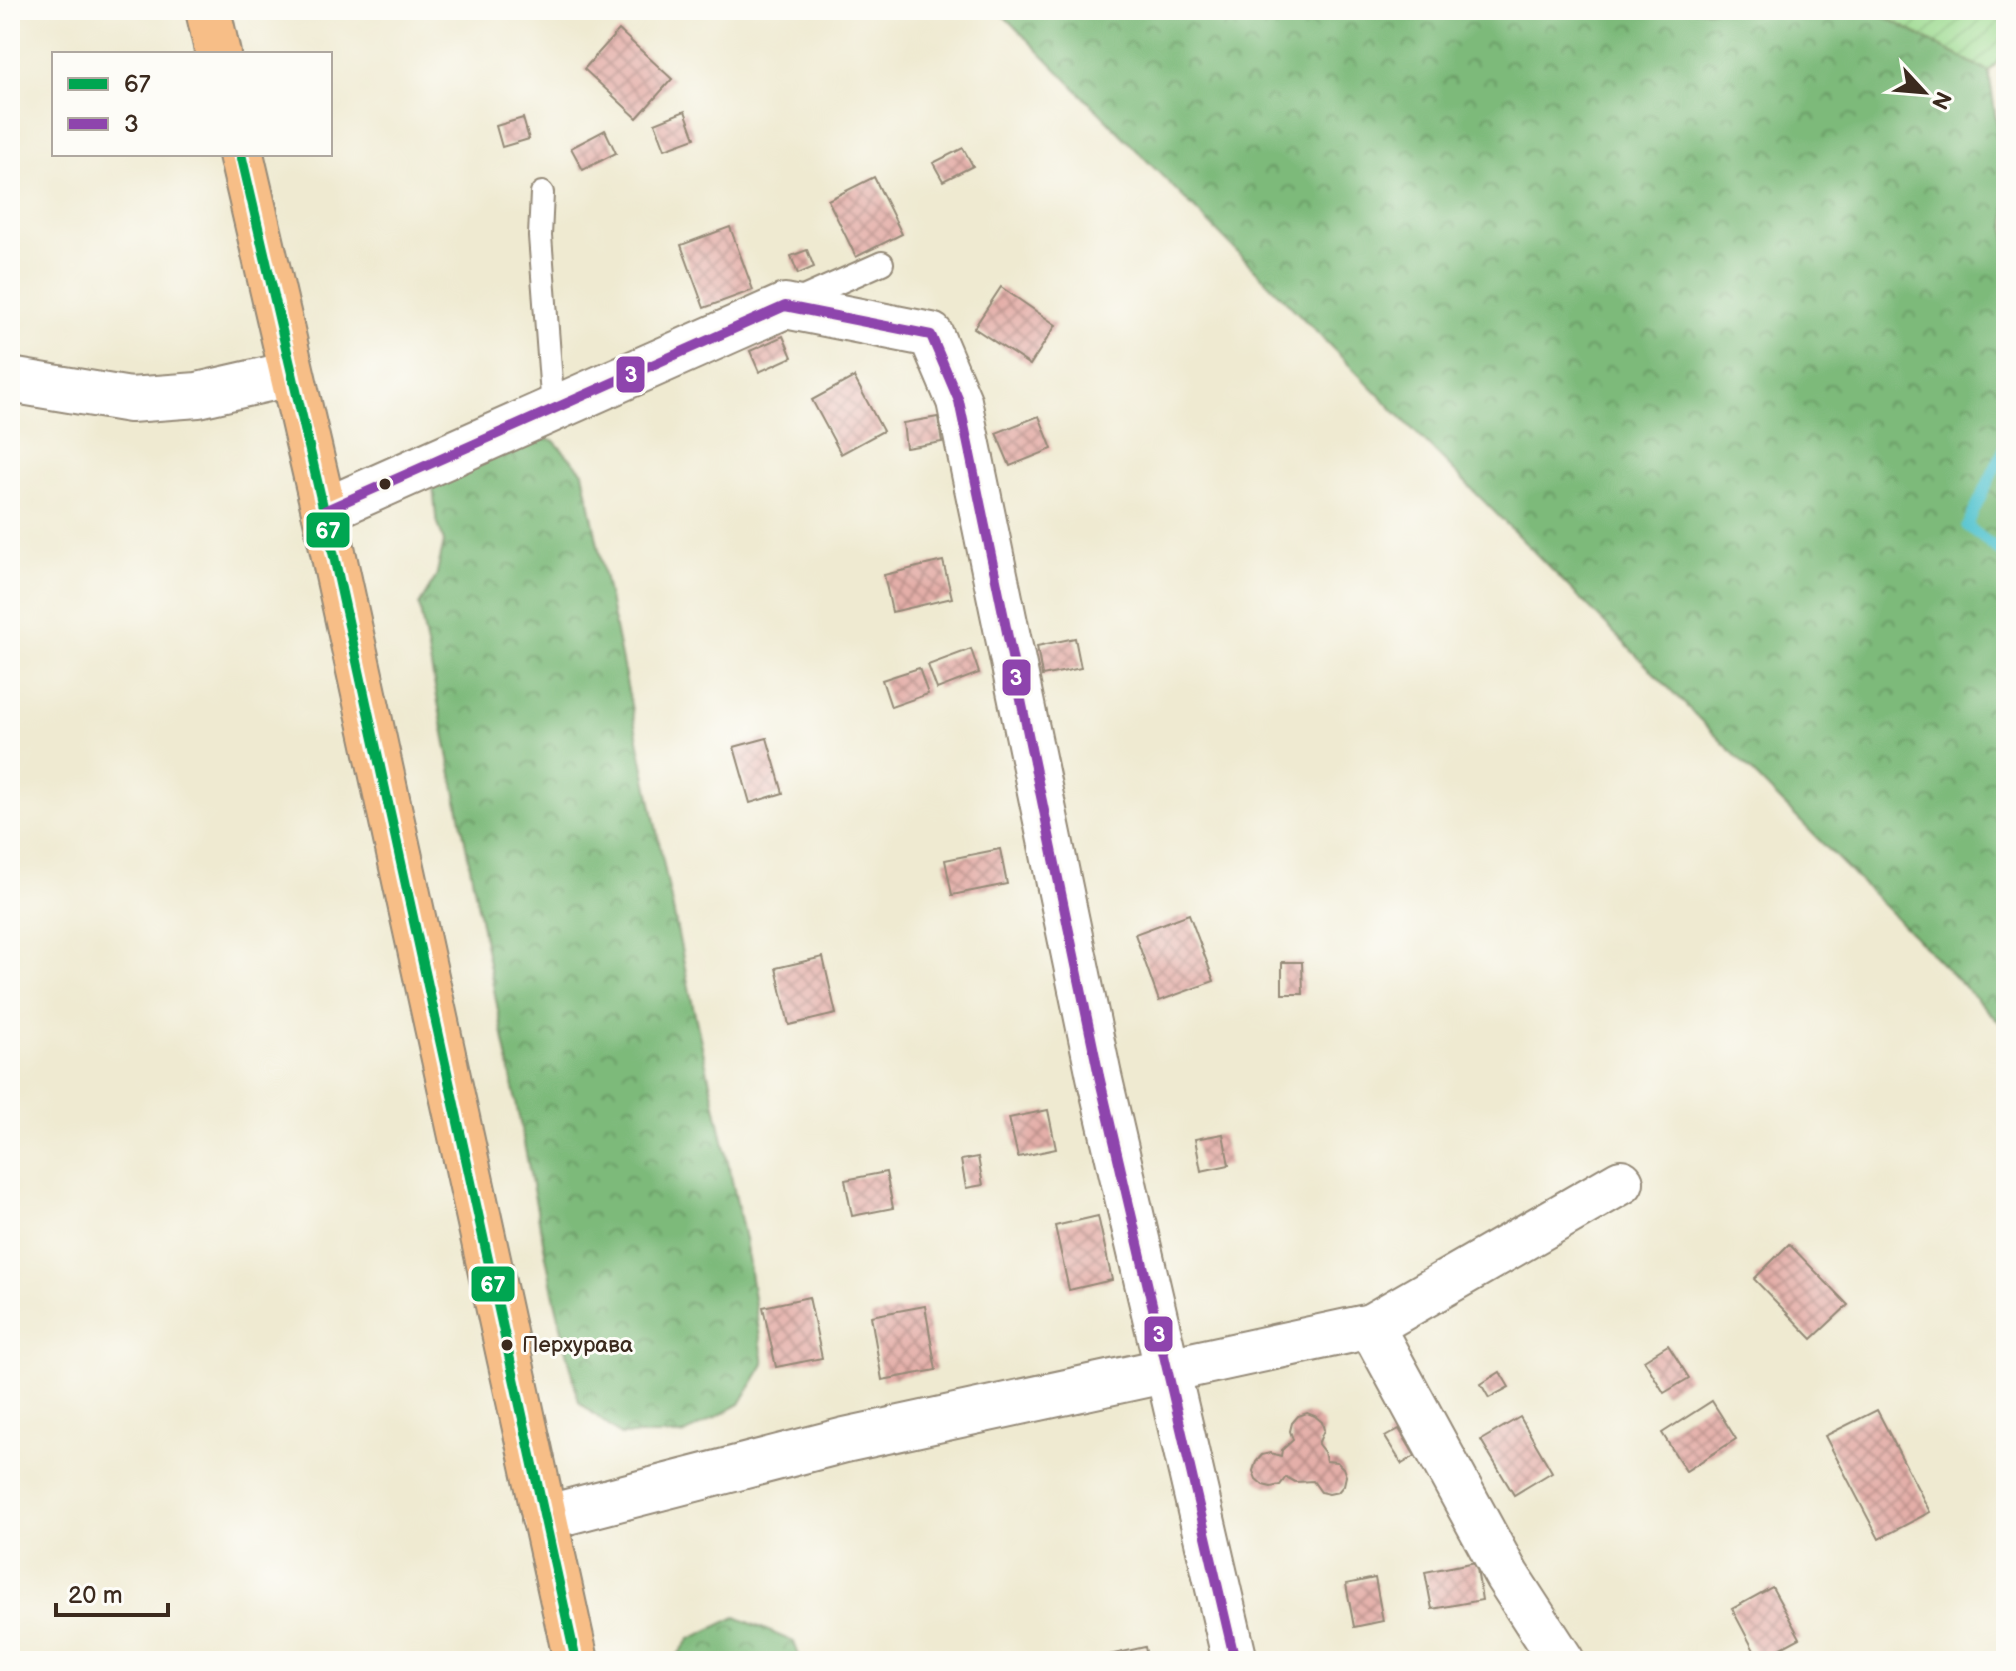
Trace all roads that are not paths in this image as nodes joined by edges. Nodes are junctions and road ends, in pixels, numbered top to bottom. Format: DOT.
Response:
graph roads {
  1 [pos="208,10"];
  2 [pos="218,52"];
  3 [pos="241,156"];
  4 [pos="542,193"];
  5 [pos="882,263"];
  6 [pos="785,306"];
  7 [pos="290,374"];
  8 [pos="10,380"];
  9 [pos="553,409"];
  10 [pos="324,511"];
  11 [pos="1621,1182"];
  12 [pos="1371,1326"];
  13 [pos="1166,1371"];
  14 [pos="544,1518"];
  15 [pos="576,1661"];
  16 [pos="1235,1661"];
  17 [pos="1562,1661"];
  1 -- 2 [label="main road"];
  3 -- 7 [label="main road"];
  4 -- 9 [label="lane"];
  5 -- 6 [label="lane"];
  6 -- 9 [label="street"];
  6 -- 13 [label="street"];
  7 -- 8 [label="street"];
  7 -- 10 [label="main road"];
  9 -- 10 [label="street"];
  10 -- 14 [label="main road"];
  11 -- 12 [label="street"];
  12 -- 13 [label="street"];
  12 -- 17 [label="street"];
  13 -- 14 [label="street"];
  13 -- 16 [label="street"];
  14 -- 15 [label="main road"];
}
